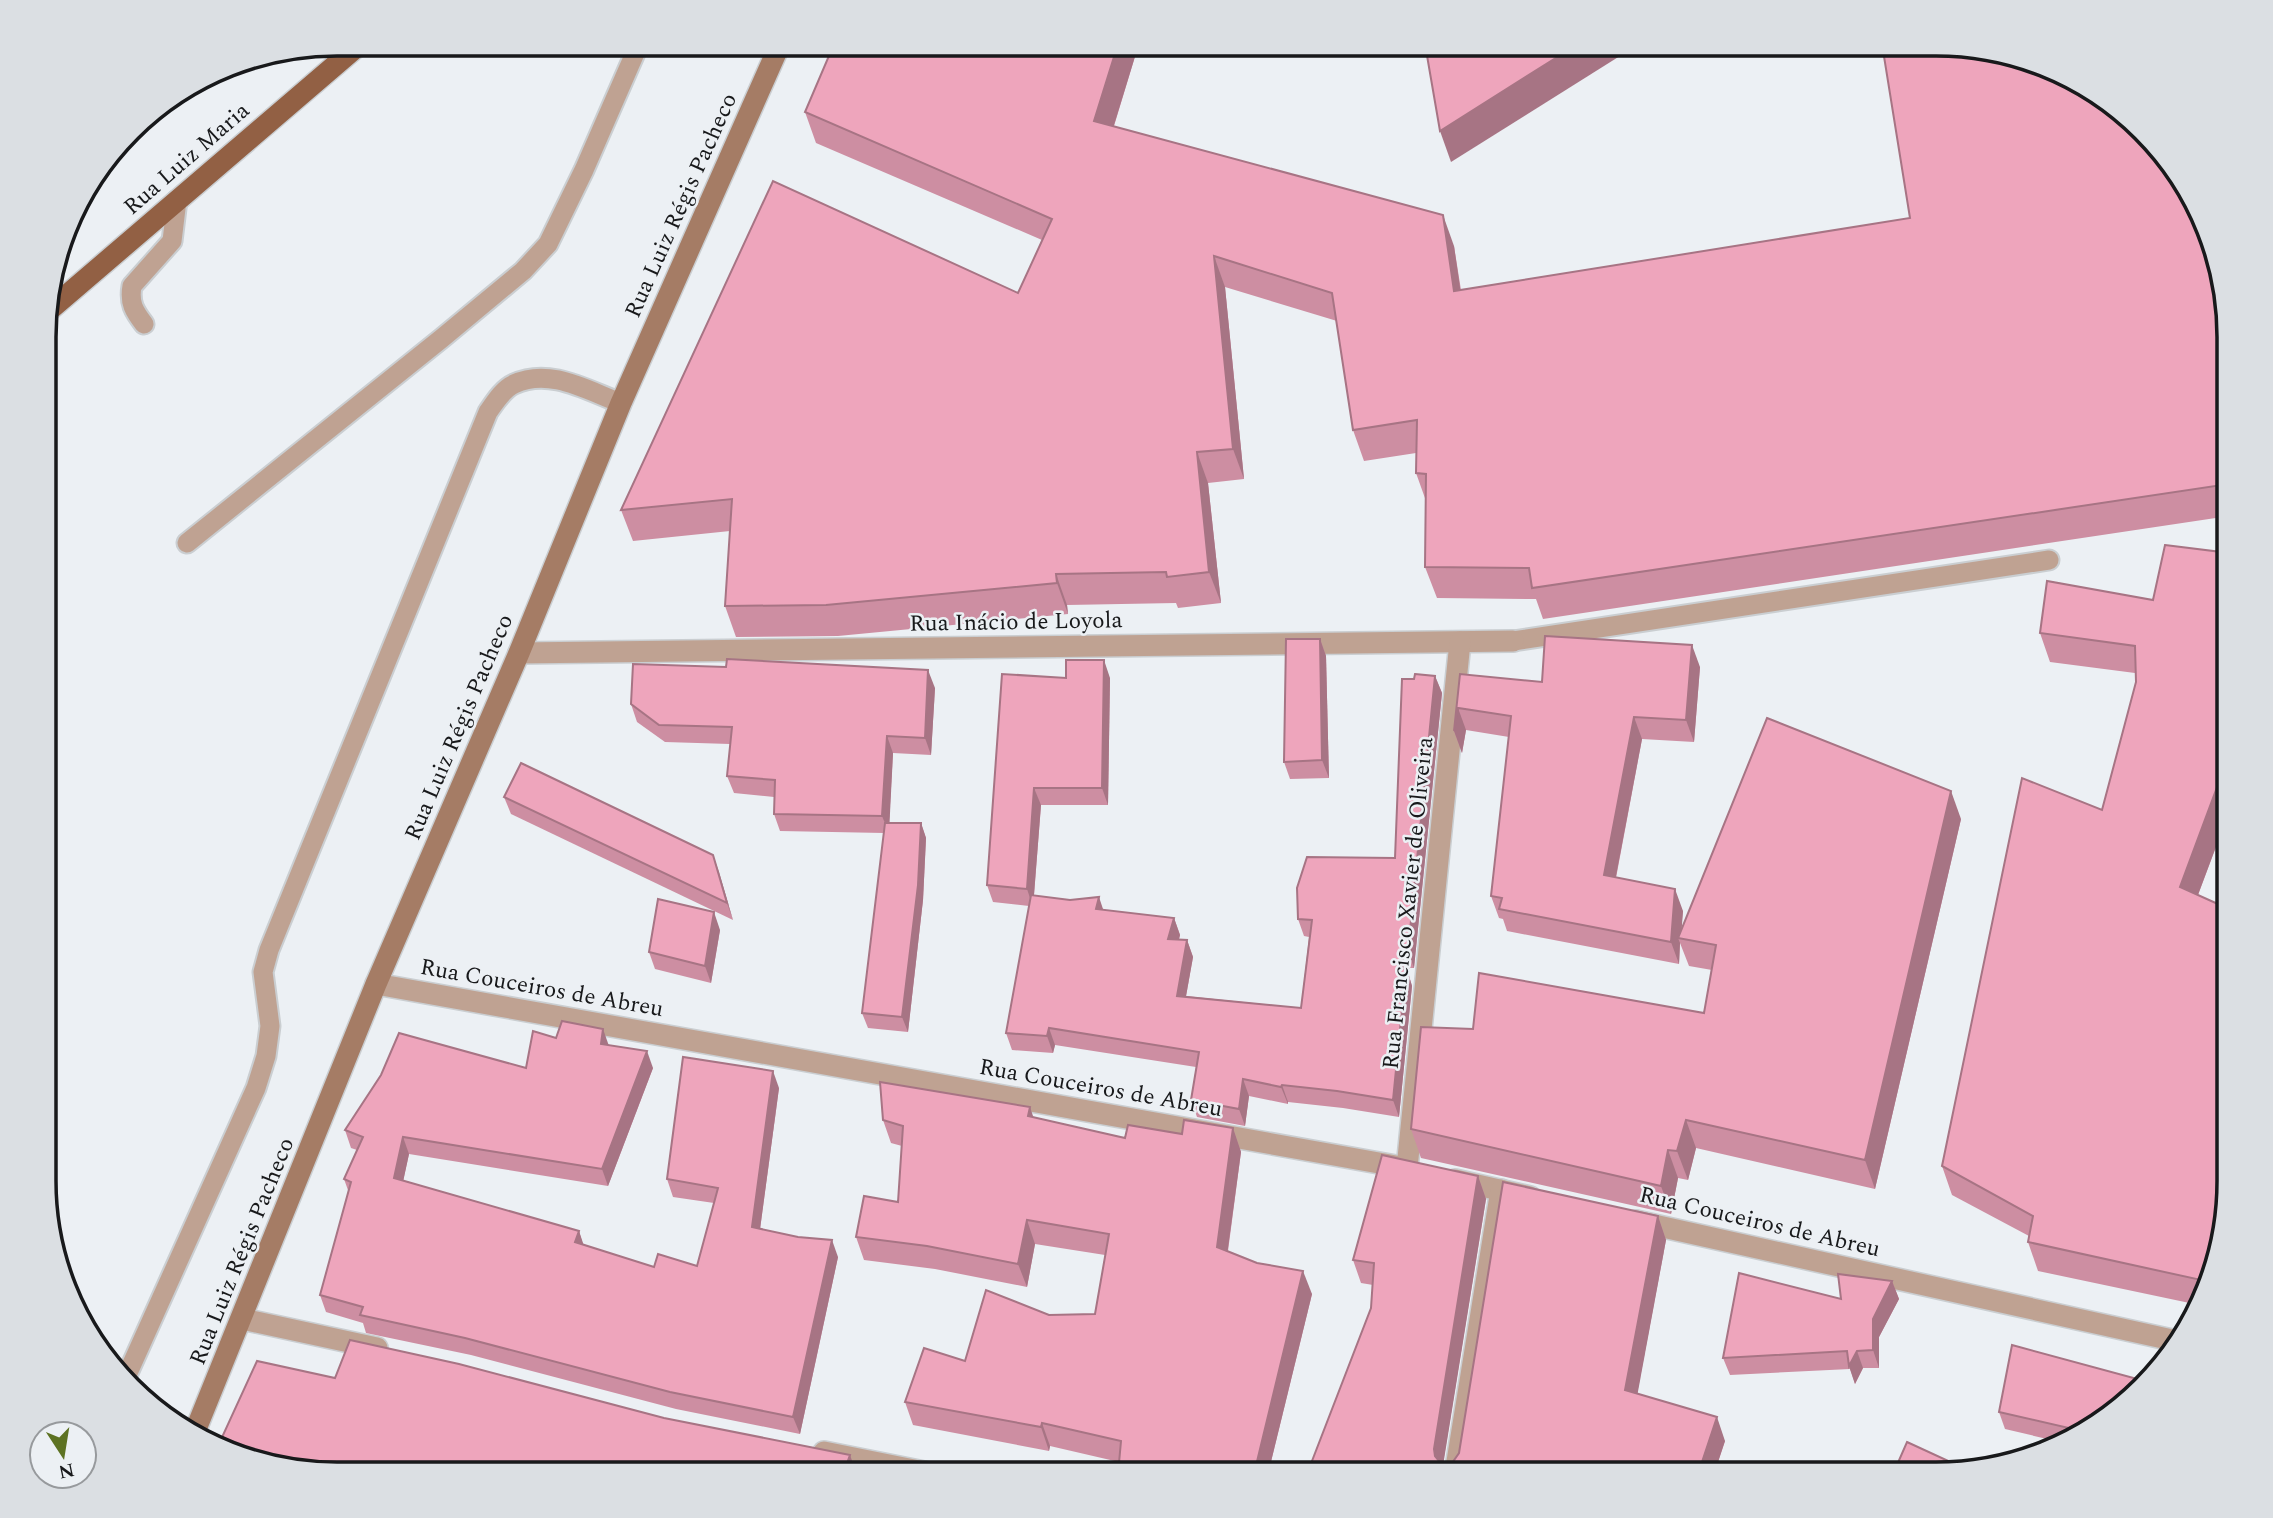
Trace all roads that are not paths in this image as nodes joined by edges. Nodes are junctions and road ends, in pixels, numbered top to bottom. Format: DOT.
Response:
graph roads {
  1 [pos="346,56"];
  2 [pos="634,56"];
  3 [pos="775,56"];
  4 [pos="177,201"];
  5 [pos="58,303"];
  6 [pos="144,324"];
  7 [pos="621,403"];
  8 [pos="187,543"];
  9 [pos="2049,560"];
  10 [pos="1513,641"];
  11 [pos="1460,642"];
  12 [pos="519,653"];
  13 [pos="376,984"];
  14 [pos="1420,1171"];
  15 [pos="1501,1191"];
  16 [pos="1555,1203"];
  17 [pos="1623,1218"];
  18 [pos="242,1319"];
  19 [pos="2168,1339"];
  20 [pos="402,1353"];
  21 [pos="129,1370"];
  22 [pos="198,1425"];
  23 [pos="810,1449"];
  24 [pos="874,1462"];
  25 [pos="1457,1462"];
  1 -- 4 [label="main road, Rua Luiz Maria"];
  2 -- 8 [label="lane"];
  3 -- 7 [label="main road, Rua Luiz Régis Pacheco"];
  4 -- 5 [label="main road, Rua Luiz Maria"];
  4 -- 6 [label="lane"];
  7 -- 12 [label="main road, Rua Luiz Régis Pacheco"];
  7 -- 21 [label="lane"];
  9 -- 10 [label="lane"];
  10 -- 11 [label="street, Rua Inácio de Loyola"];
  11 -- 12 [label="street, Rua Inácio de Loyola"];
  11 -- 14 [label="street, Rua Francisco Xavier de Oliveira"];
  12 -- 13 [label="main road, Rua Luiz Régis Pacheco"];
  13 -- 14 [label="street, Rua Couceiros de Abreu"];
  13 -- 18 [label="main road, Rua Luiz Régis Pacheco"];
  14 -- 15 [label="street, Rua Couceiros de Abreu"];
  15 -- 16 [label="street, Rua Couceiros de Abreu"];
  15 -- 25 [label="street"];
  17 -- 19 [label="street, Rua Couceiros de Abreu"];
  18 -- 20 [label="street"];
  18 -- 22 [label="main road, Rua Luiz Régis Pacheco"];
  23 -- 24 [label="street"];
}
